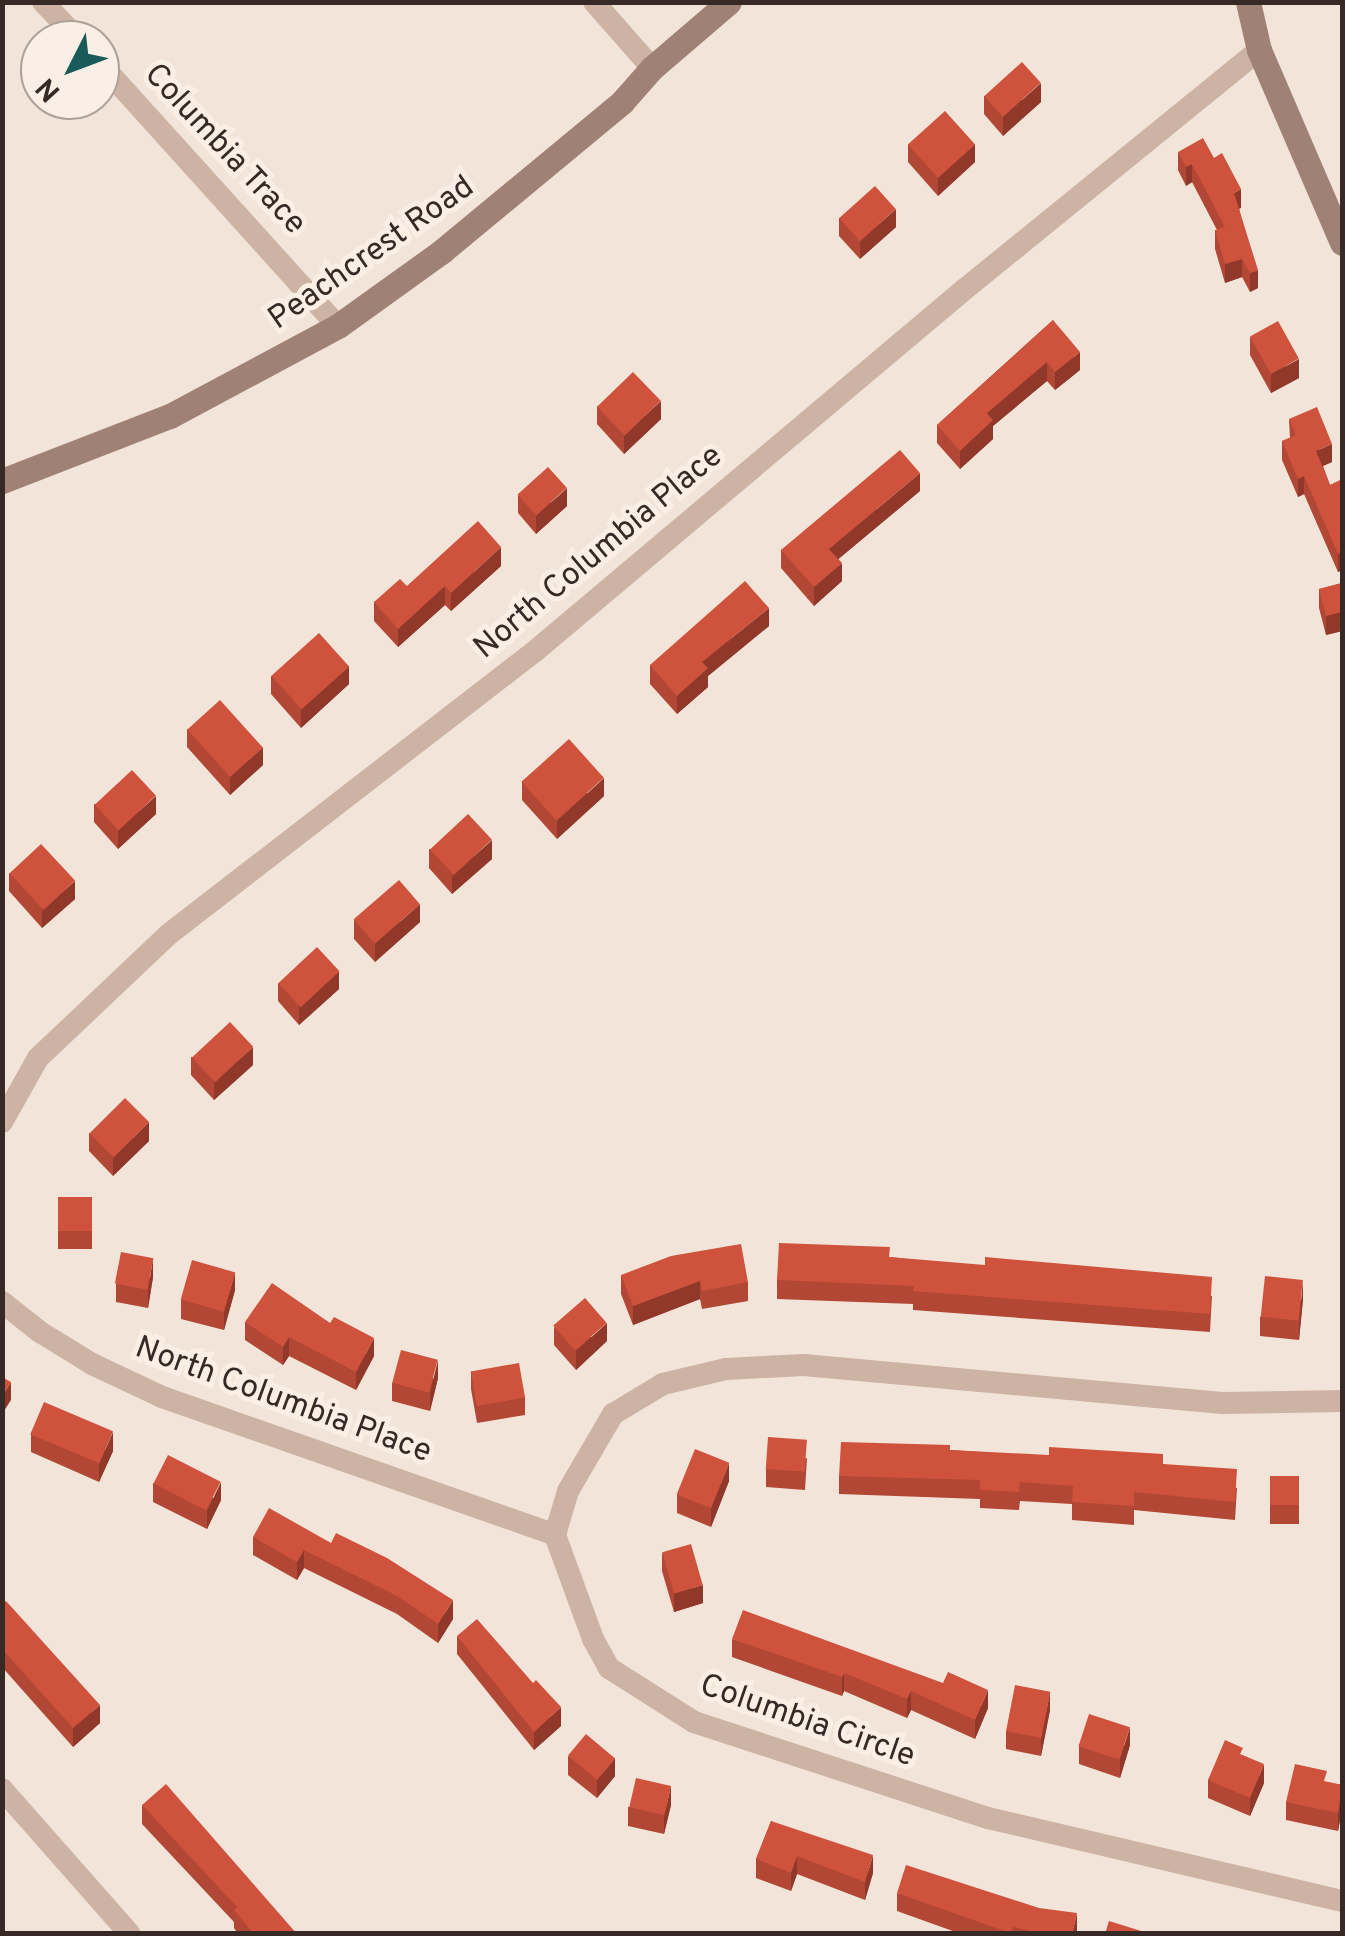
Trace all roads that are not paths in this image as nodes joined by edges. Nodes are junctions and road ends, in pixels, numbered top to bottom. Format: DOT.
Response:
graph roads {
  1 [pos="594,2"];
  2 [pos="729,2"];
  3 [pos="1248,2"];
  4 [pos="1259,50"];
  5 [pos="652,68"];
  6 [pos="120,85"];
  7 [pos="1342,242"];
  8 [pos="338,326"];
  9 [pos="2,481"];
  10 [pos="2,1122"];
  11 [pos="2,1302"];
  12 [pos="1342,1402"];
  13 [pos="556,1535"];
  14 [pos="2,1789"];
  15 [pos="1342,1902"];
  16 [pos="130,1934"];
  1 -- 5 [label="street"];
  2 -- 5 [label="street, Peachcrest Road"];
  3 -- 4 [label="street"];
  4 -- 7 [label="street"];
  4 -- 10 [label="street, North Columbia Place"];
  5 -- 8 [label="street, Peachcrest Road"];
  6 -- 8 [label="street, Columbia Trace"];
  8 -- 9 [label="street, Peachcrest Road"];
  11 -- 13 [label="street, North Columbia Place"];
  12 -- 13 [label="street"];
  13 -- 15 [label="street, Columbia Circle"];
  14 -- 16 [label="street"];
}
